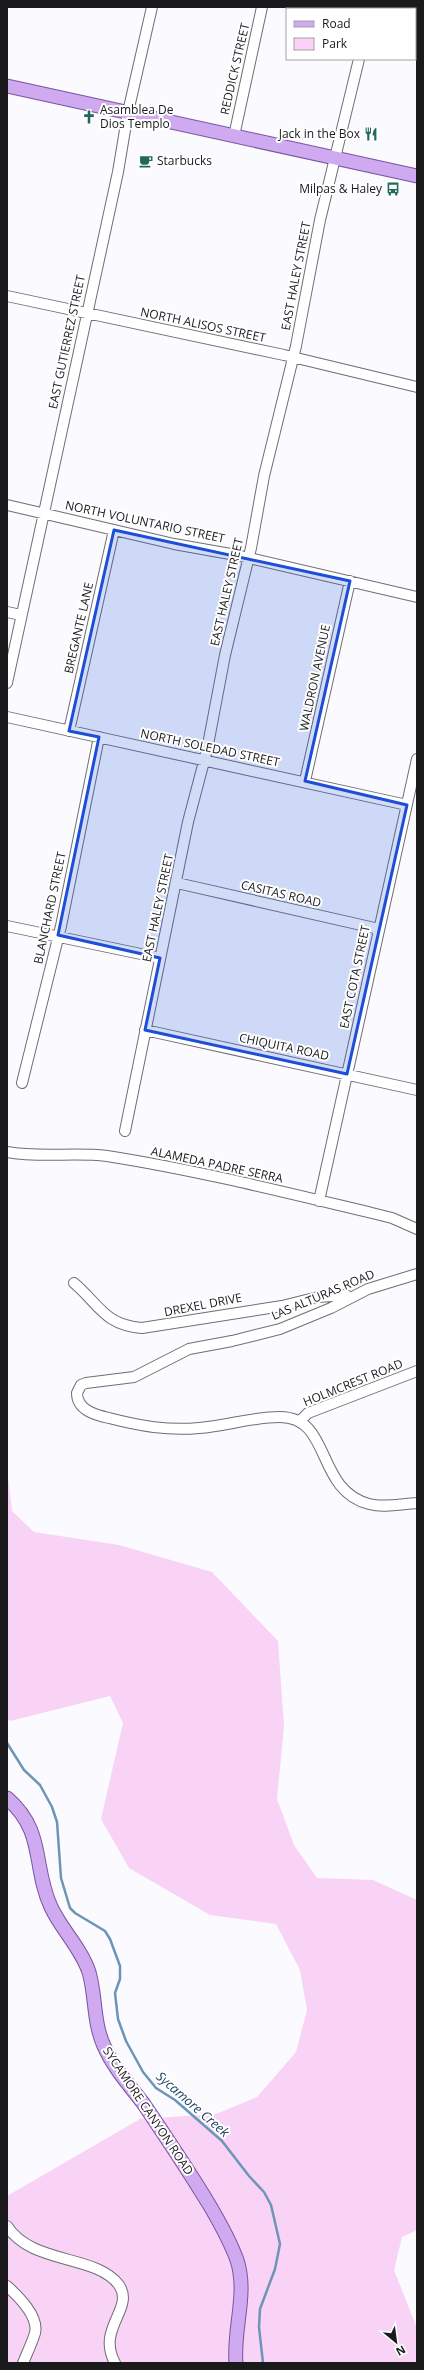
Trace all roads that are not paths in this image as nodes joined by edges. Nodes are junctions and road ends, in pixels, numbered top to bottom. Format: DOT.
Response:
graph roads {
  1 [pos="152,7"];
  2 [pos="262,7"];
  3 [pos="359,60"];
  4 [pos="7,86"];
  5 [pos="128,112"];
  6 [pos="234,136"];
  7 [pos="337,158"];
  8 [pos="417,176"];
  9 [pos="7,296"];
  10 [pos="88,312"];
  11 [pos="293,358"];
  12 [pos="417,387"];
  13 [pos="7,505"];
  14 [pos="43,513"];
  15 [pos="114,530"];
  16 [pos="249,559"];
  17 [pos="350,581"];
  18 [pos="417,597"];
  19 [pos="7,612"];
  20 [pos="21,615"];
  21 [pos="7,683"];
  22 [pos="7,717"];
  23 [pos="69,731"];
  24 [pos="99,737"];
  25 [pos="204,759"];
  26 [pos="417,759"];
  27 [pos="305,781"];
  28 [pos="407,805"];
  29 [pos="177,883"];
  30 [pos="7,926"];
  31 [pos="379,929"];
  32 [pos="58,935"];
  33 [pos="160,958"];
  34 [pos="145,1030"];
  35 [pos="348,1074"];
  36 [pos="22,1084"];
  37 [pos="417,1090"];
  38 [pos="125,1131"];
  39 [pos="7,1152"];
  40 [pos="319,1200"];
  41 [pos="417,1229"];
  42 [pos="417,1274"];
  43 [pos="74,1283"];
  44 [pos="350,1298"];
  45 [pos="417,1371"];
  46 [pos="300,1421"];
  47 [pos="417,1503"];
  48 [pos="7,1798"];
  49 [pos="7,2226"];
  50 [pos="7,2286"];
  51 [pos="23,2363"];
  52 [pos="115,2363"];
  53 [pos="236,2363"];
  1 -- 5 [label="street, EAST GUTIERREZ STREET"];
  2 -- 6 [label="street, REDDICK STREET"];
  3 -- 7 [label="street, EAST HALEY STREET"];
  4 -- 5 [label="main road"];
  5 -- 6 [label="main road"];
  5 -- 10 [label="street, EAST GUTIERREZ STREET"];
  6 -- 7 [label="main road"];
  7 -- 8 [label="main road"];
  7 -- 11 [label="street, EAST HALEY STREET"];
  9 -- 10 [label="street, NORTH ALISOS STREET"];
  10 -- 11 [label="street, NORTH ALISOS STREET"];
  10 -- 14 [label="street, EAST GUTIERREZ STREET"];
  11 -- 12 [label="street, NORTH ALISOS STREET"];
  11 -- 16 [label="street, EAST HALEY STREET"];
  13 -- 14 [label="street, NORTH VOLUNTARIO STREET"];
  14 -- 15 [label="street, NORTH VOLUNTARIO STREET"];
  14 -- 20 [label="street, EAST GUTIERREZ STREET"];
  15 -- 16 [label="street, NORTH VOLUNTARIO STREET"];
  15 -- 23 [label="street, BREGANTE LANE"];
  16 -- 17 [label="street, NORTH VOLUNTARIO STREET"];
  16 -- 25 [label="street, EAST HALEY STREET"];
  17 -- 18 [label="street, NORTH VOLUNTARIO STREET"];
  17 -- 27 [label="street, WALDRON AVENUE"];
  19 -- 20 [label="street"];
  20 -- 21 [label="street, EAST GUTIERREZ STREET"];
  22 -- 23 [label="street, NORTH SOLEDAD STREET"];
  23 -- 24 [label="street, NORTH SOLEDAD STREET"];
  24 -- 25 [label="street, NORTH SOLEDAD STREET"];
  24 -- 32 [label="street, BLANCHARD STREET"];
  25 -- 27 [label="street, NORTH SOLEDAD STREET"];
  25 -- 29 [label="street, EAST HALEY STREET"];
  26 -- 28 [label="street, EAST COTA STREET"];
  27 -- 28 [label="street, NORTH SOLEDAD STREET"];
  28 -- 31 [label="street, EAST COTA STREET"];
  29 -- 31 [label="street, CASITAS ROAD"];
  29 -- 33 [label="street, EAST HALEY STREET"];
  30 -- 32 [label="street"];
  31 -- 35 [label="street, EAST COTA STREET"];
  32 -- 33 [label="street"];
  32 -- 36 [label="street, BLANCHARD STREET"];
  33 -- 34 [label="street, EAST HALEY STREET"];
  34 -- 35 [label="street, CHIQUITA ROAD"];
  34 -- 38 [label="street, EAST HALEY STREET"];
  35 -- 37 [label="street, CHIQUITA ROAD"];
  35 -- 40 [label="street, EAST COTA STREET"];
  39 -- 40 [label="street, ALAMEDA PADRE SERRA"];
  40 -- 41 [label="street, ALAMEDA PADRE SERRA"];
  42 -- 44 [label="street, LAS ALTURAS ROAD"];
  43 -- 44 [label="street, DREXEL DRIVE"];
  44 -- 46 [label="street, LAS ALTURAS ROAD"];
  45 -- 46 [label="street, HOLMCREST ROAD"];
  46 -- 47 [label="street"];
  48 -- 53 [label="main road, SYCAMORE CANYON ROAD"];
  49 -- 52 [label="street"];
  50 -- 51 [label="street"];
}
